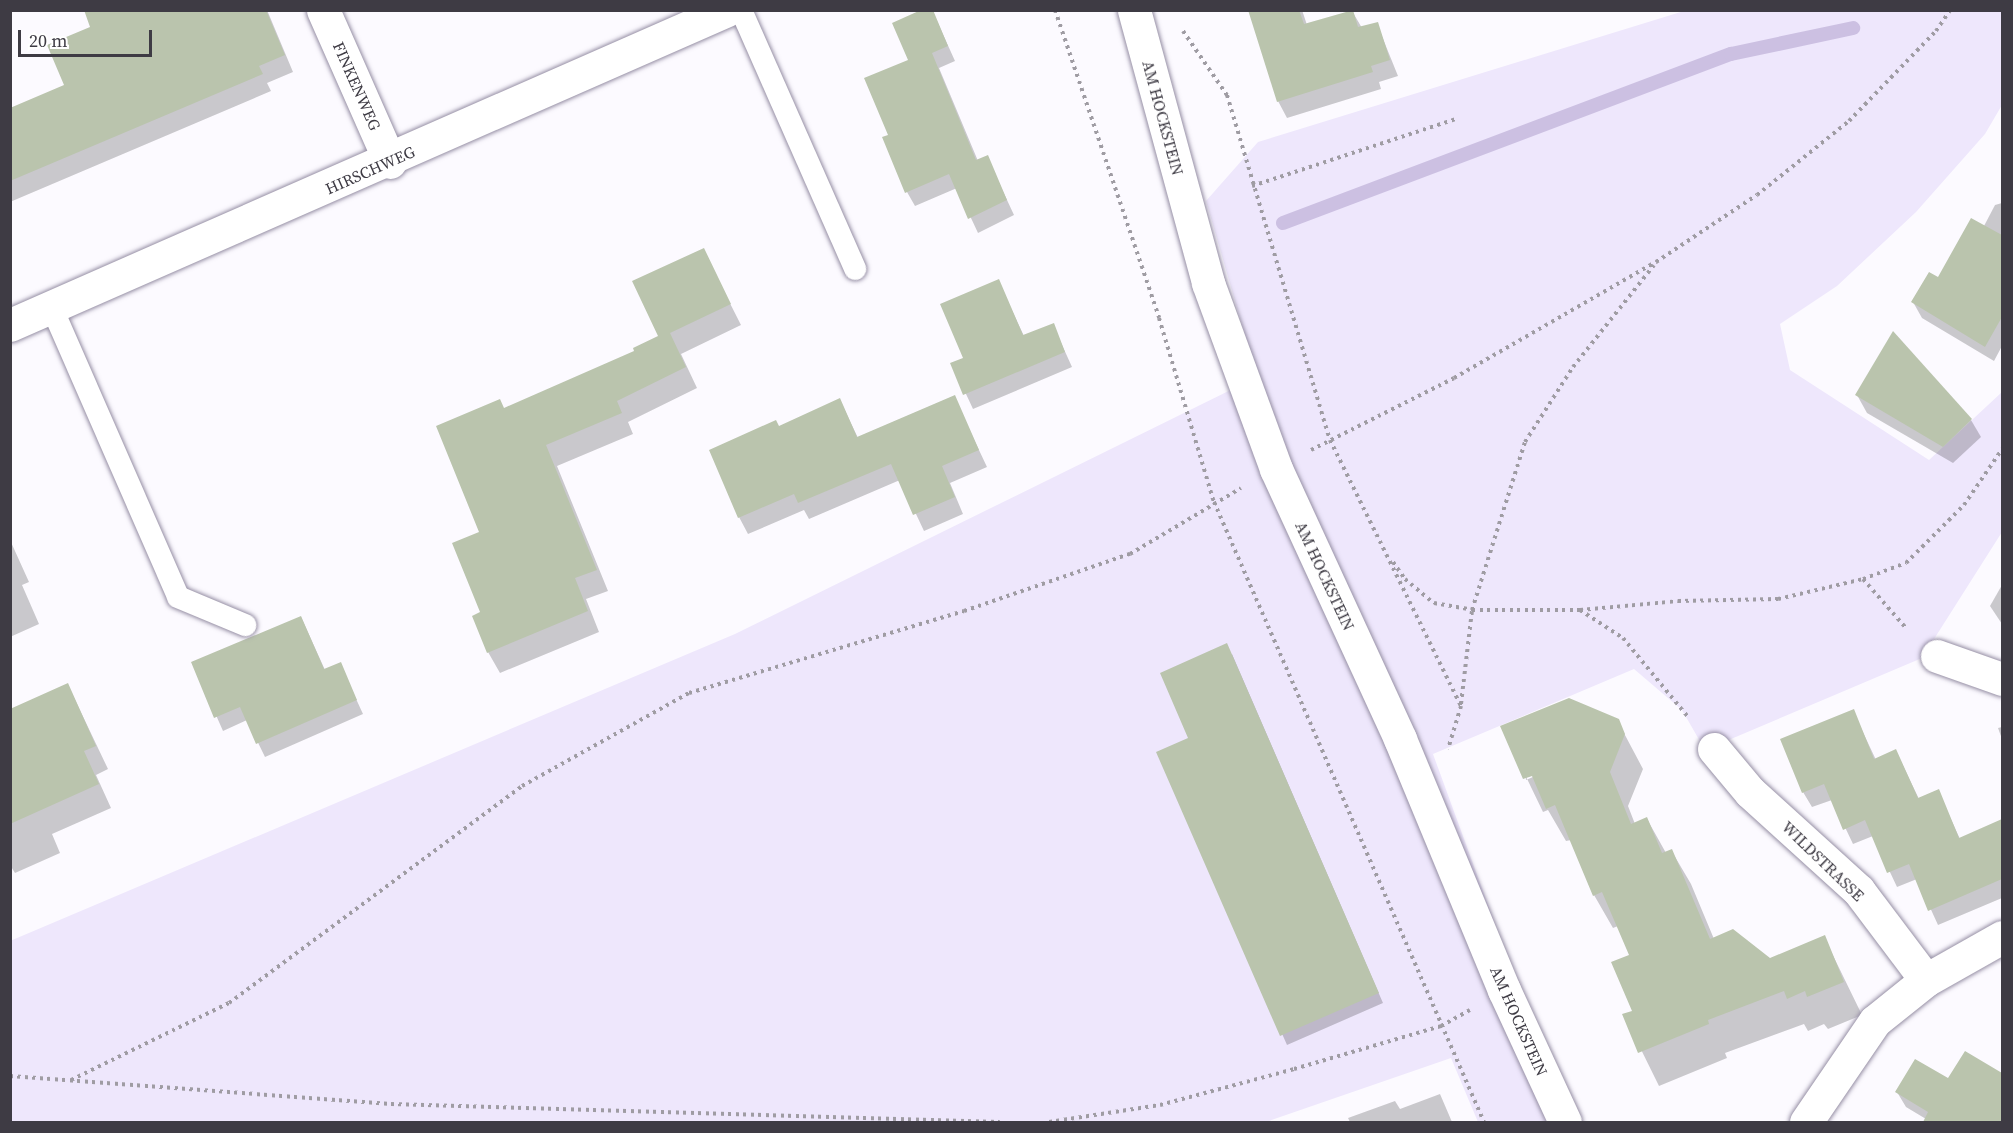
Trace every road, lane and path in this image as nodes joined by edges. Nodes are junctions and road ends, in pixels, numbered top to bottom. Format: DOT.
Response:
graph roads {
  1 [pos="324,10"];
  2 [pos="727,10"];
  3 [pos="741,10"];
  4 [pos="1055,10"];
  5 [pos="1134,10"];
  6 [pos="1950,10"];
  7 [pos="1182,29"];
  8 [pos="1456,120"];
  9 [pos="390,162"];
  10 [pos="1252,186"];
  11 [pos="1656,262"];
  12 [pos="855,269"];
  13 [pos="52,308"];
  14 [pos="10,325"];
  15 [pos="1330,440"];
  16 [pos="2002,449"];
  17 [pos="1276,469"];
  18 [pos="1214,502"];
  19 [pos="1385,552"];
  20 [pos="1863,579"];
  21 [pos="1472,610"];
  22 [pos="1580,610"];
  23 [pos="245,625"];
  24 [pos="1936,656"];
  25 [pos="2002,679"];
  26 [pos="1461,706"];
  27 [pos="1714,749"];
  28 [pos="1430,810"];
  29 [pos="2002,937"];
  30 [pos="1926,980"];
  31 [pos="1504,990"];
  32 [pos="1441,1026"];
  33 [pos="10,1076"];
  34 [pos="72,1080"];
  35 [pos="1814,1120"];
  36 [pos="1000,1122"];
  37 [pos="1049,1122"];
  38 [pos="1484,1122"];
  39 [pos="1565,1122"];
  1 -- 9 [label="street, FINKENWEG"];
  2 -- 9 [label="street, HIRSCHWEG"];
  3 -- 12 [label="lane"];
  4 -- 18 [label="path"];
  5 -- 17 [label="street, AM HOCKSTEIN"];
  6 -- 11 [label="path"];
  7 -- 10 [label="path"];
  8 -- 10 [label="path"];
  9 -- 13 [label="street, HIRSCHWEG"];
  10 -- 15 [label="path"];
  11 -- 15 [label="path"];
  11 -- 21 [label="path"];
  13 -- 14 [label="street, HIRSCHWEG"];
  13 -- 23 [label="lane"];
  15 -- 17 [label="path"];
  15 -- 19 [label="path"];
  16 -- 20 [label="path"];
  17 -- 18 [label="path"];
  17 -- 28 [label="street, AM HOCKSTEIN"];
  18 -- 32 [label="path"];
  18 -- 34 [label="path"];
  19 -- 21 [label="path"];
  19 -- 26 [label="path"];
  20 -- 22 [label="path"];
  20 -- 24 [label="path"];
  21 -- 22 [label="path"];
  21 -- 26 [label="path"];
  22 -- 27 [label="path"];
  24 -- 25 [label="street"];
  26 -- 28 [label="path"];
  27 -- 30 [label="street, WILDSTRASSE"];
  28 -- 31 [label="street, AM HOCKSTEIN"];
  29 -- 30 [label="street"];
  30 -- 35 [label="street"];
  31 -- 32 [label="path"];
  31 -- 39 [label="street, AM HOCKSTEIN"];
  32 -- 37 [label="path"];
  32 -- 38 [label="path"];
  33 -- 34 [label="path"];
  34 -- 36 [label="path"];
}
